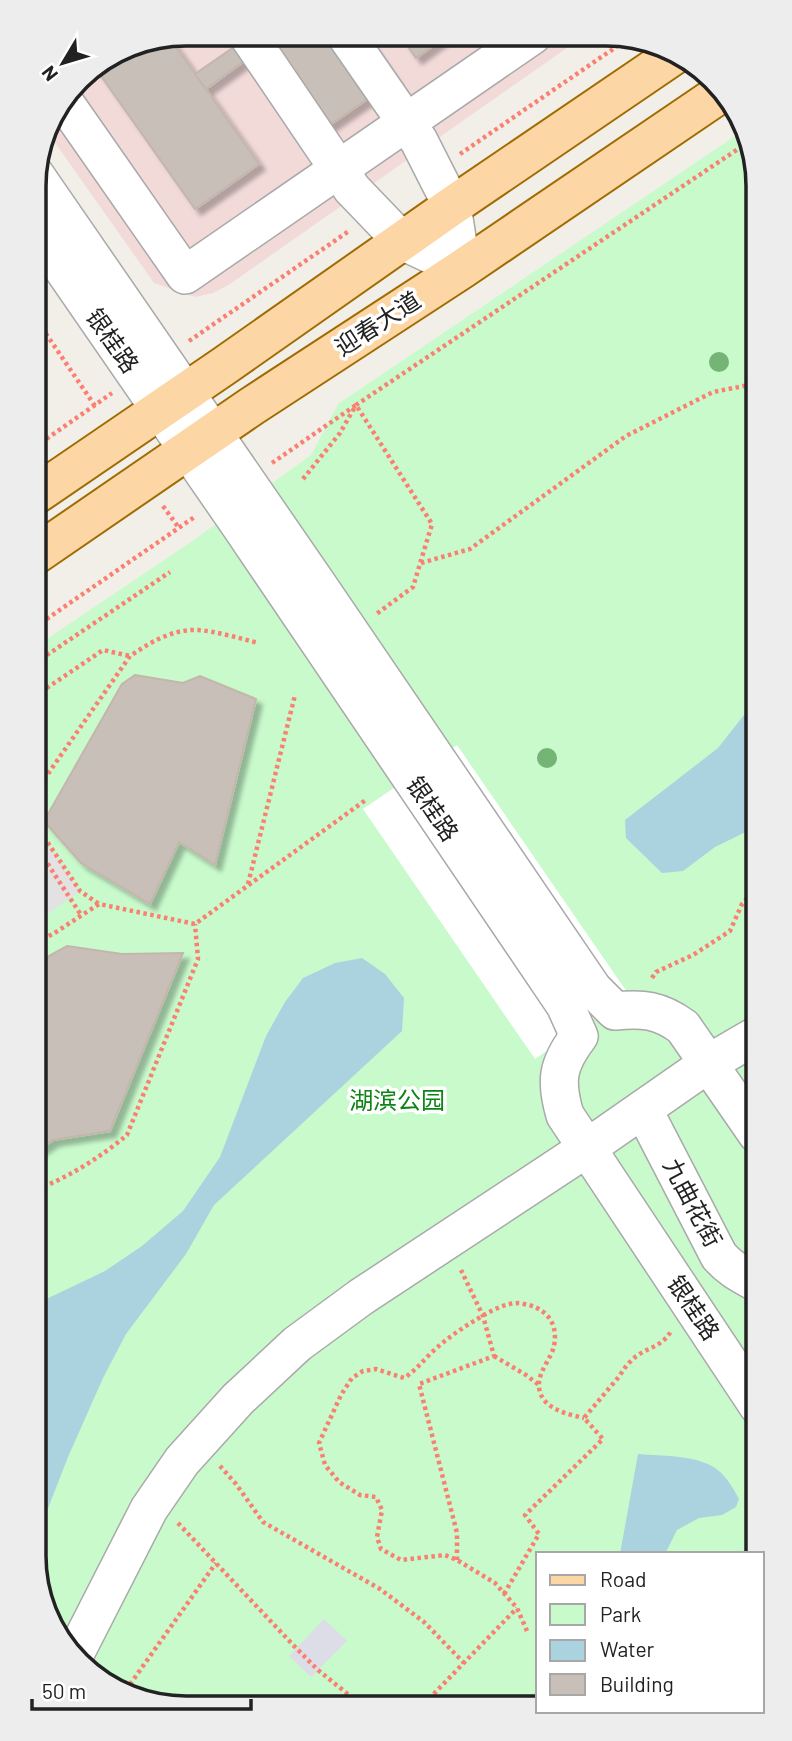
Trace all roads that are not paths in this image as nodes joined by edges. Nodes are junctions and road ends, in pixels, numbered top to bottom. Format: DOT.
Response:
graph roads {
  1 [pos="255,46"];
  2 [pos="353,46"];
  3 [pos="519,46"];
  4 [pos="667,60"];
  5 [pos="715,96"];
  6 [pos="69,108"];
  7 [pos="406,124"];
  8 [pos="339,169"];
  9 [pos="46,193"];
  10 [pos="452,206"];
  11 [pos="402,241"];
  12 [pos="46,242"];
  13 [pos="462,269"];
  14 [pos="149,368"];
  15 [pos="173,402"];
  16 [pos="200,441"];
  17 [pos="46,488"];
  18 [pos="46,547"];
  19 [pos="625,1010"];
  20 [pos="579,1036"];
  21 [pos="746,1041"];
  22 [pos="709,1063"];
  23 [pos="643,1109"];
  24 [pos="746,1118"];
  25 [pos="587,1148"];
  26 [pos="746,1277"];
  27 [pos="746,1388"];
  28 [pos="79,1646"];
  1 -- 8 [label="street"];
  2 -- 7 [label="street"];
  3 -- 7 [label="street"];
  4 -- 10 [label="main road"];
  5 -- 13 [label="main road, 迎春大道"];
  6 -- 8 [label="street"];
  7 -- 8 [label="street"];
  7 -- 10 [label="street"];
  8 -- 11 [label="street"];
  9 -- 14 [label="street, 银桂路"];
  10 -- 11 [label="main road"];
  10 -- 13 [label="street"];
  11 -- 13 [label="street"];
  11 -- 15 [label="main road"];
  12 -- 14 [label="street, 银桂路"];
  13 -- 16 [label="main road, 迎春大道"];
  14 -- 15 [label="street, 银桂路"];
  15 -- 16 [label="street, 银桂路"];
  15 -- 17 [label="main road"];
  16 -- 18 [label="main road, 迎春大道"];
  16 -- 19 [label="street, 银桂路"];
  16 -- 20 [label="street, 银桂路"];
  19 -- 20 [label="street"];
  19 -- 22 [label="street"];
  20 -- 25 [label="street, 银桂路"];
  21 -- 22 [label="street"];
  22 -- 23 [label="street"];
  22 -- 24 [label="street"];
  23 -- 25 [label="street"];
  23 -- 26 [label="street, 九曲花街"];
  25 -- 27 [label="street, 银桂路"];
  25 -- 28 [label="street"];
}
